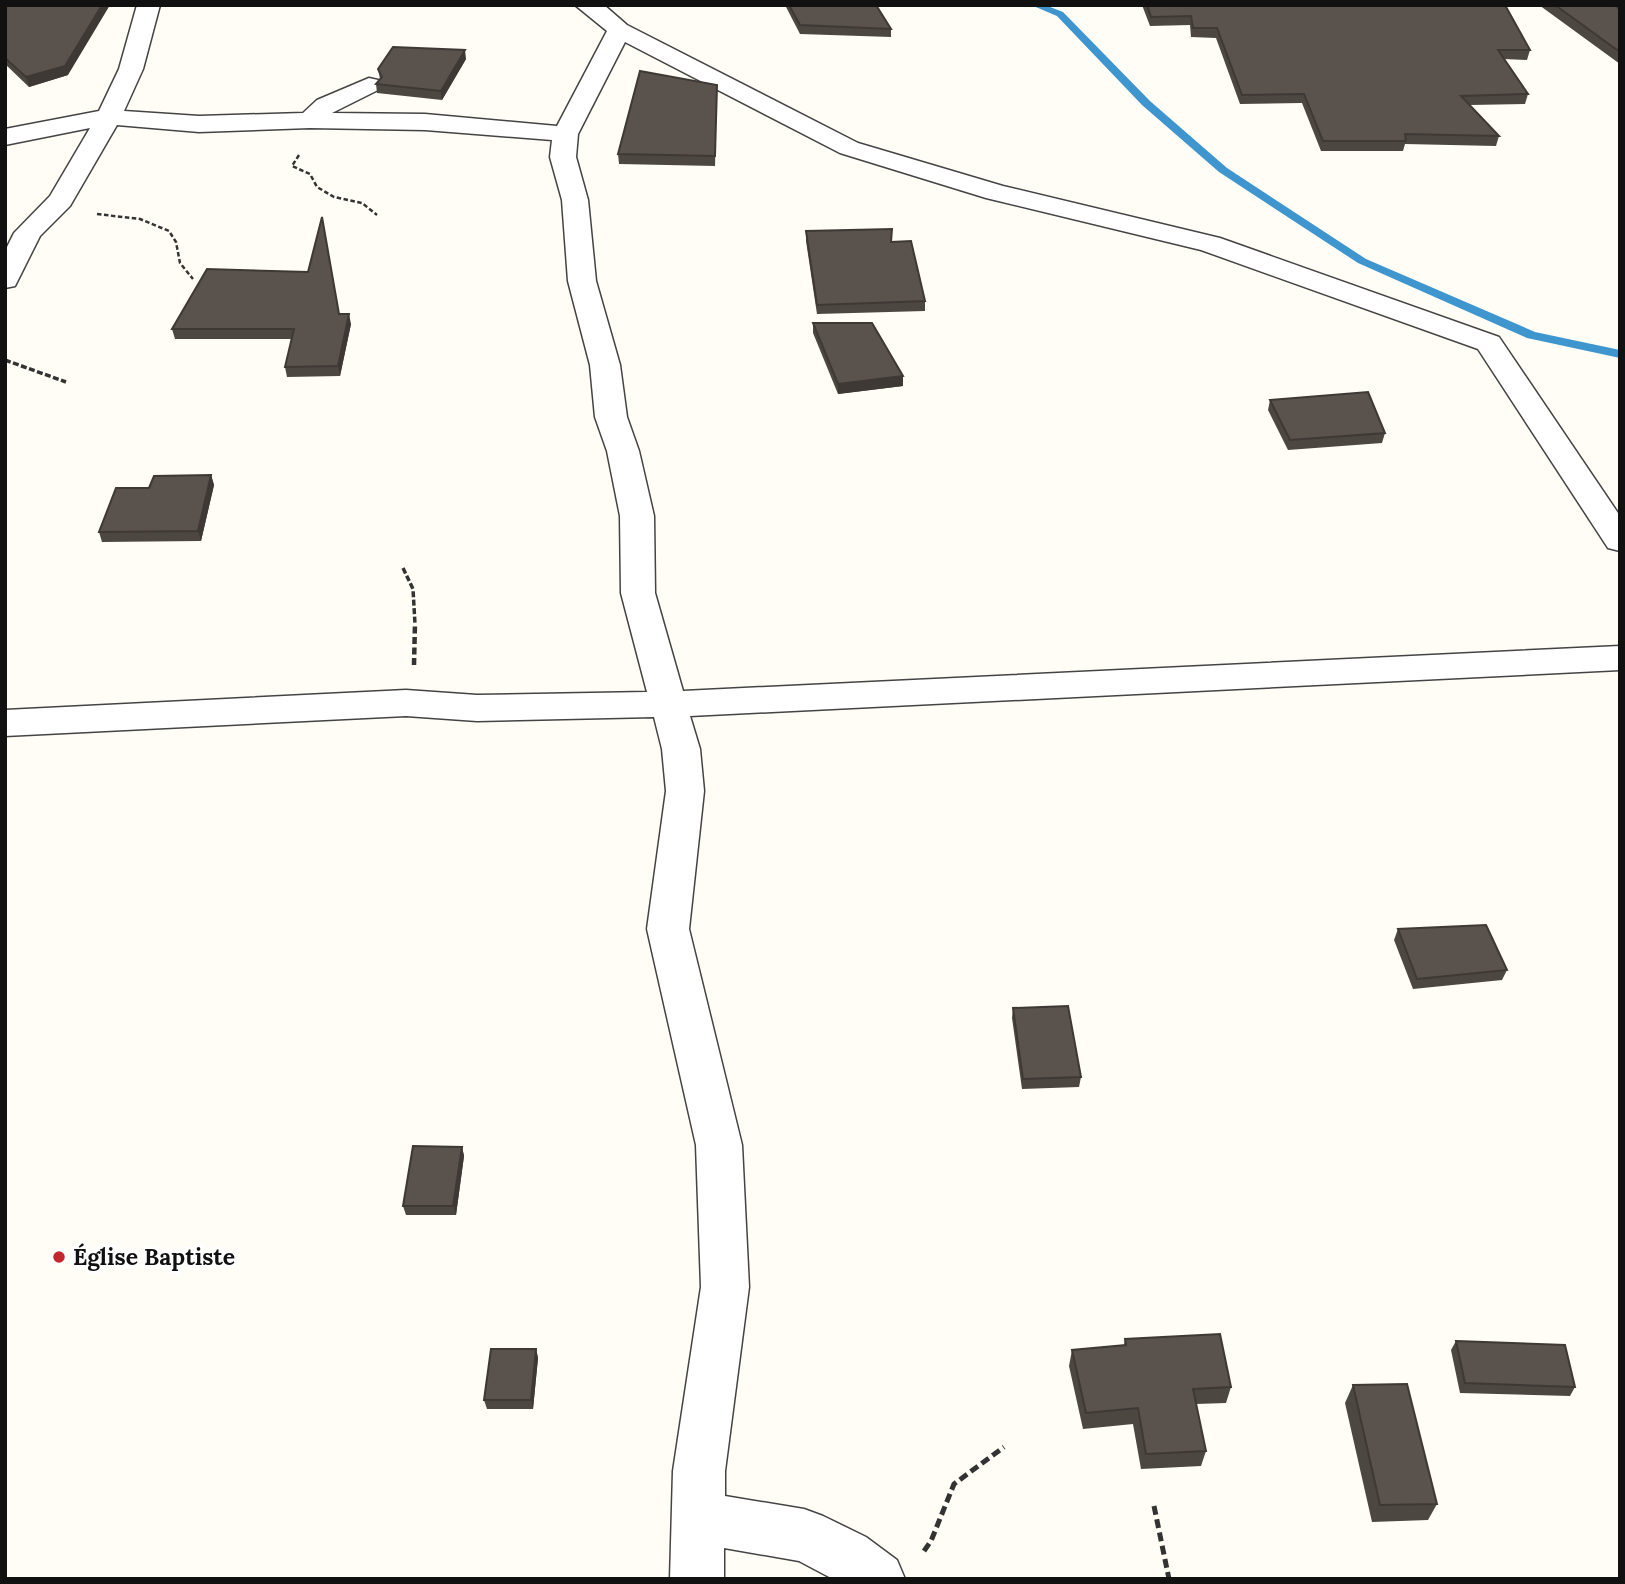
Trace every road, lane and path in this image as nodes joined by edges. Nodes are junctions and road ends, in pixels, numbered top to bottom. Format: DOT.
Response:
graph roads {
  1 [pos="149,5"];
  2 [pos="586,5"];
  3 [pos="619,30"];
  4 [pos="369,85"];
  5 [pos="109,117"];
  6 [pos="310,120"];
  7 [pos="565,134"];
  8 [pos="5,137"];
  9 [pos="61,200"];
  10 [pos="377,215"];
  11 [pos="193,279"];
  12 [pos="5,280"];
  13 [pos="5,360"];
  14 [pos="66,382"];
  15 [pos="1620,541"];
  16 [pos="403,568"];
  17 [pos="1620,658"];
  18 [pos="407,703"];
  19 [pos="669,703"];
  20 [pos="5,723"];
  21 [pos="1003,1447"];
  22 [pos="1154,1506"];
  23 [pos="698,1518"];
  24 [pos="897,1569"];
  25 [pos="697,1579"];
  26 [pos="1169,1579"];
  1 -- 5 [label="street"];
  2 -- 3 [label="street"];
  3 -- 7 [label="street"];
  3 -- 15 [label="street"];
  4 -- 6 [label="street"];
  5 -- 6 [label="street"];
  5 -- 8 [label="street"];
  5 -- 9 [label="street"];
  6 -- 7 [label="street"];
  6 -- 10 [label="path"];
  7 -- 19 [label="street"];
  9 -- 11 [label="path"];
  9 -- 12 [label="street"];
  13 -- 14 [label="path"];
  16 -- 18 [label="path"];
  17 -- 19 [label="street"];
  18 -- 19 [label="street"];
  18 -- 20 [label="street"];
  19 -- 23 [label="street"];
  21 -- 24 [label="path"];
  22 -- 26 [label="path"];
  23 -- 24 [label="street"];
  23 -- 25 [label="street"];
}
